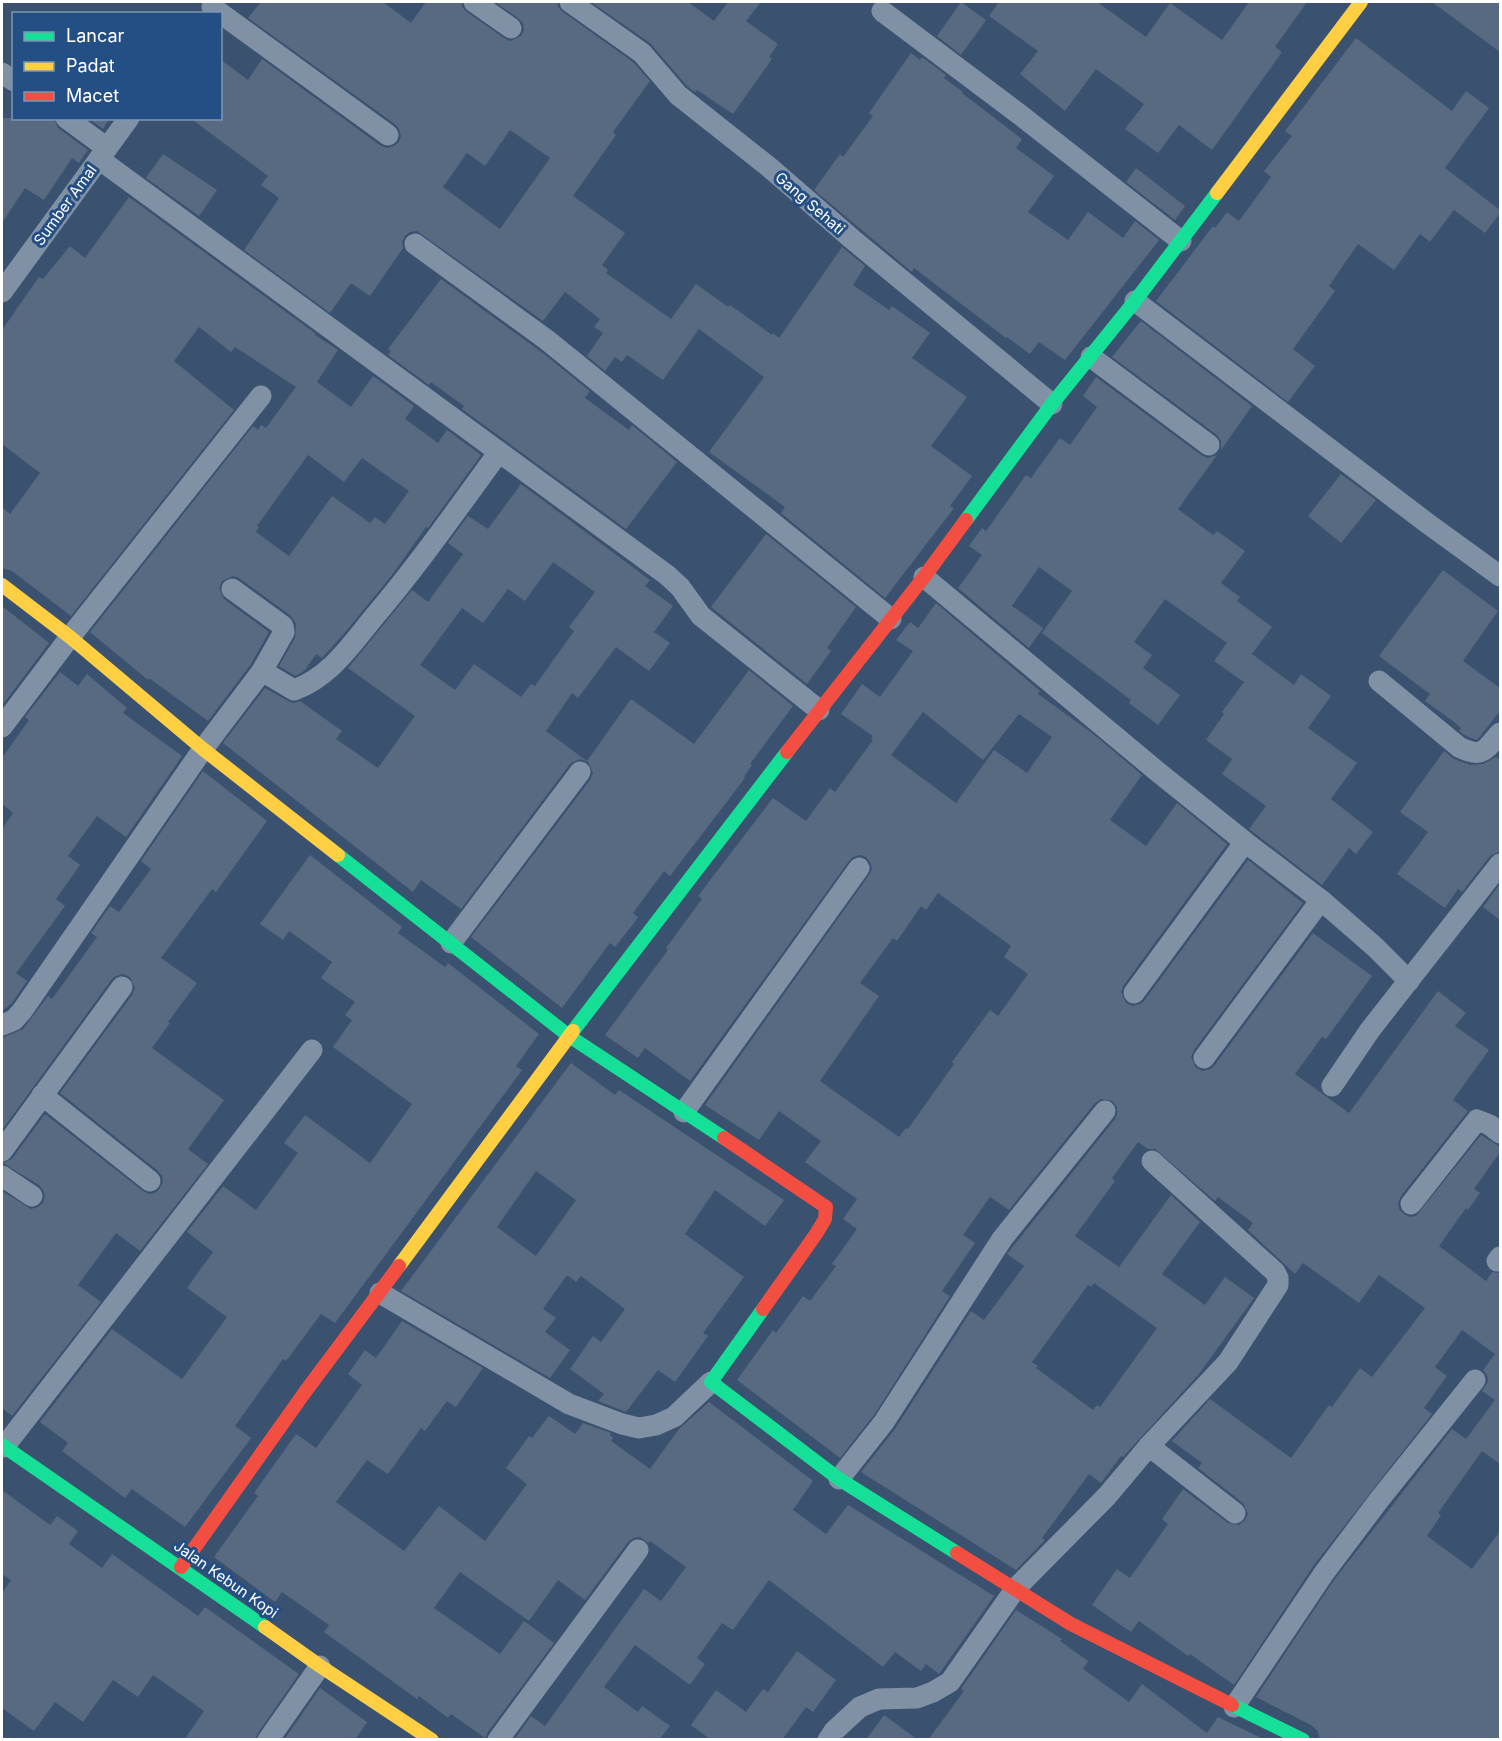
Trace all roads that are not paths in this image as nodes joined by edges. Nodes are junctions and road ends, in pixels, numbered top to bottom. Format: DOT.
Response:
graph roads {
  1 [pos="474,2"];
  2 [pos="570,2"];
  3 [pos="1361,2"];
  4 [pos="882,11"];
  5 [pos="222,14"];
  6 [pos="511,27"];
  7 [pos="68,120"];
  8 [pos="128,120"];
  9 [pos="388,135"];
  10 [pos="103,153"];
  11 [pos="1181,241"];
  12 [pos="416,244"];
  13 [pos="4,284"];
  14 [pos="1135,301"];
  15 [pos="1091,357"];
  16 [pos="261,396"];
  17 [pos="1052,404"];
  18 [pos="1209,445"];
  19 [pos="499,452"];
  20 [pos="1500,576"];
  21 [pos="924,577"];
  22 [pos="2,585"];
  23 [pos="232,589"];
  24 [pos="891,619"];
  25 [pos="70,637"];
  26 [pos="262,671"];
  27 [pos="1379,681"];
  28 [pos="819,710"];
  29 [pos="2,728"];
  30 [pos="1500,732"];
  31 [pos="203,749"];
  32 [pos="580,772"];
  33 [pos="1245,842"];
  34 [pos="1500,864"];
  35 [pos="859,868"];
  36 [pos="1321,900"];
  37 [pos="451,943"];
  38 [pos="1409,981"];
  39 [pos="122,987"];
  40 [pos="1134,993"];
  41 [pos="2,1025"];
  42 [pos="570,1036"];
  43 [pos="312,1050"];
  44 [pos="1204,1058"];
  45 [pos="1332,1086"];
  46 [pos="42,1095"];
  47 [pos="1105,1111"];
  48 [pos="684,1112"];
  49 [pos="1500,1133"];
  50 [pos="2,1151"];
  51 [pos="1152,1161"];
  52 [pos="2,1176"];
  53 [pos="150,1181"];
  54 [pos="32,1197"];
  55 [pos="1411,1204"];
  56 [pos="380,1293"];
  57 [pos="1475,1380"];
  58 [pos="711,1382"];
  59 [pos="3,1446"];
  60 [pos="1149,1446"];
  61 [pos="839,1479"];
  62 [pos="1235,1513"];
  63 [pos="638,1550"];
  64 [pos="181,1567"];
  65 [pos="1016,1588"];
  66 [pos="320,1666"];
  67 [pos="1234,1707"];
  68 [pos="1291,1737"];
  69 [pos="268,1740"];
  70 [pos="432,1740"];
  71 [pos="498,1740"];
  72 [pos="828,1740"];
  1 -- 6 [label="street"];
  2 -- 17 [label="street, Gang Sehati"];
  3 -- 11 [label="street"];
  4 -- 11 [label="street"];
  5 -- 9 [label="street"];
  7 -- 10 [label="street"];
  8 -- 10 [label="street, Sumber Amal"];
  10 -- 13 [label="street, Sumber Amal"];
  10 -- 19 [label="street"];
  11 -- 14 [label="street"];
  12 -- 24 [label="street"];
  14 -- 15 [label="street"];
  14 -- 20 [label="street"];
  15 -- 17 [label="street"];
  15 -- 18 [label="street"];
  16 -- 25 [label="street"];
  17 -- 21 [label="street"];
  19 -- 26 [label="street"];
  19 -- 28 [label="street"];
  21 -- 24 [label="street"];
  21 -- 33 [label="street"];
  22 -- 25 [label="street"];
  23 -- 26 [label="street"];
  24 -- 28 [label="street"];
  25 -- 29 [label="street"];
  25 -- 31 [label="street"];
  26 -- 31 [label="street"];
  27 -- 30 [label="street"];
  28 -- 42 [label="street"];
  31 -- 37 [label="street"];
  31 -- 41 [label="street"];
  32 -- 37 [label="street"];
  33 -- 36 [label="street"];
  33 -- 40 [label="street"];
  34 -- 38 [label="street"];
  35 -- 48 [label="street"];
  36 -- 38 [label="street"];
  36 -- 44 [label="street"];
  37 -- 42 [label="street"];
  38 -- 45 [label="street"];
  39 -- 46 [label="street"];
  42 -- 48 [label="street"];
  42 -- 56 [label="street"];
  43 -- 59 [label="street"];
  46 -- 50 [label="street"];
  46 -- 53 [label="street"];
  47 -- 61 [label="street"];
  48 -- 58 [label="street"];
  49 -- 55 [label="street"];
  51 -- 60 [label="street"];
  52 -- 54 [label="street"];
  56 -- 58 [label="street"];
  56 -- 64 [label="street"];
  57 -- 67 [label="street"];
  58 -- 61 [label="street"];
  59 -- 64 [label="street, Jalan Kebun Kopi"];
  60 -- 62 [label="street"];
  60 -- 65 [label="street"];
  61 -- 65 [label="street"];
  63 -- 71 [label="street"];
  64 -- 66 [label="street, Jalan Kebun Kopi"];
  65 -- 67 [label="street"];
  65 -- 72 [label="street"];
  66 -- 69 [label="street"];
  66 -- 70 [label="street, Jalan Kebun Kopi"];
  67 -- 68 [label="street"];
}
